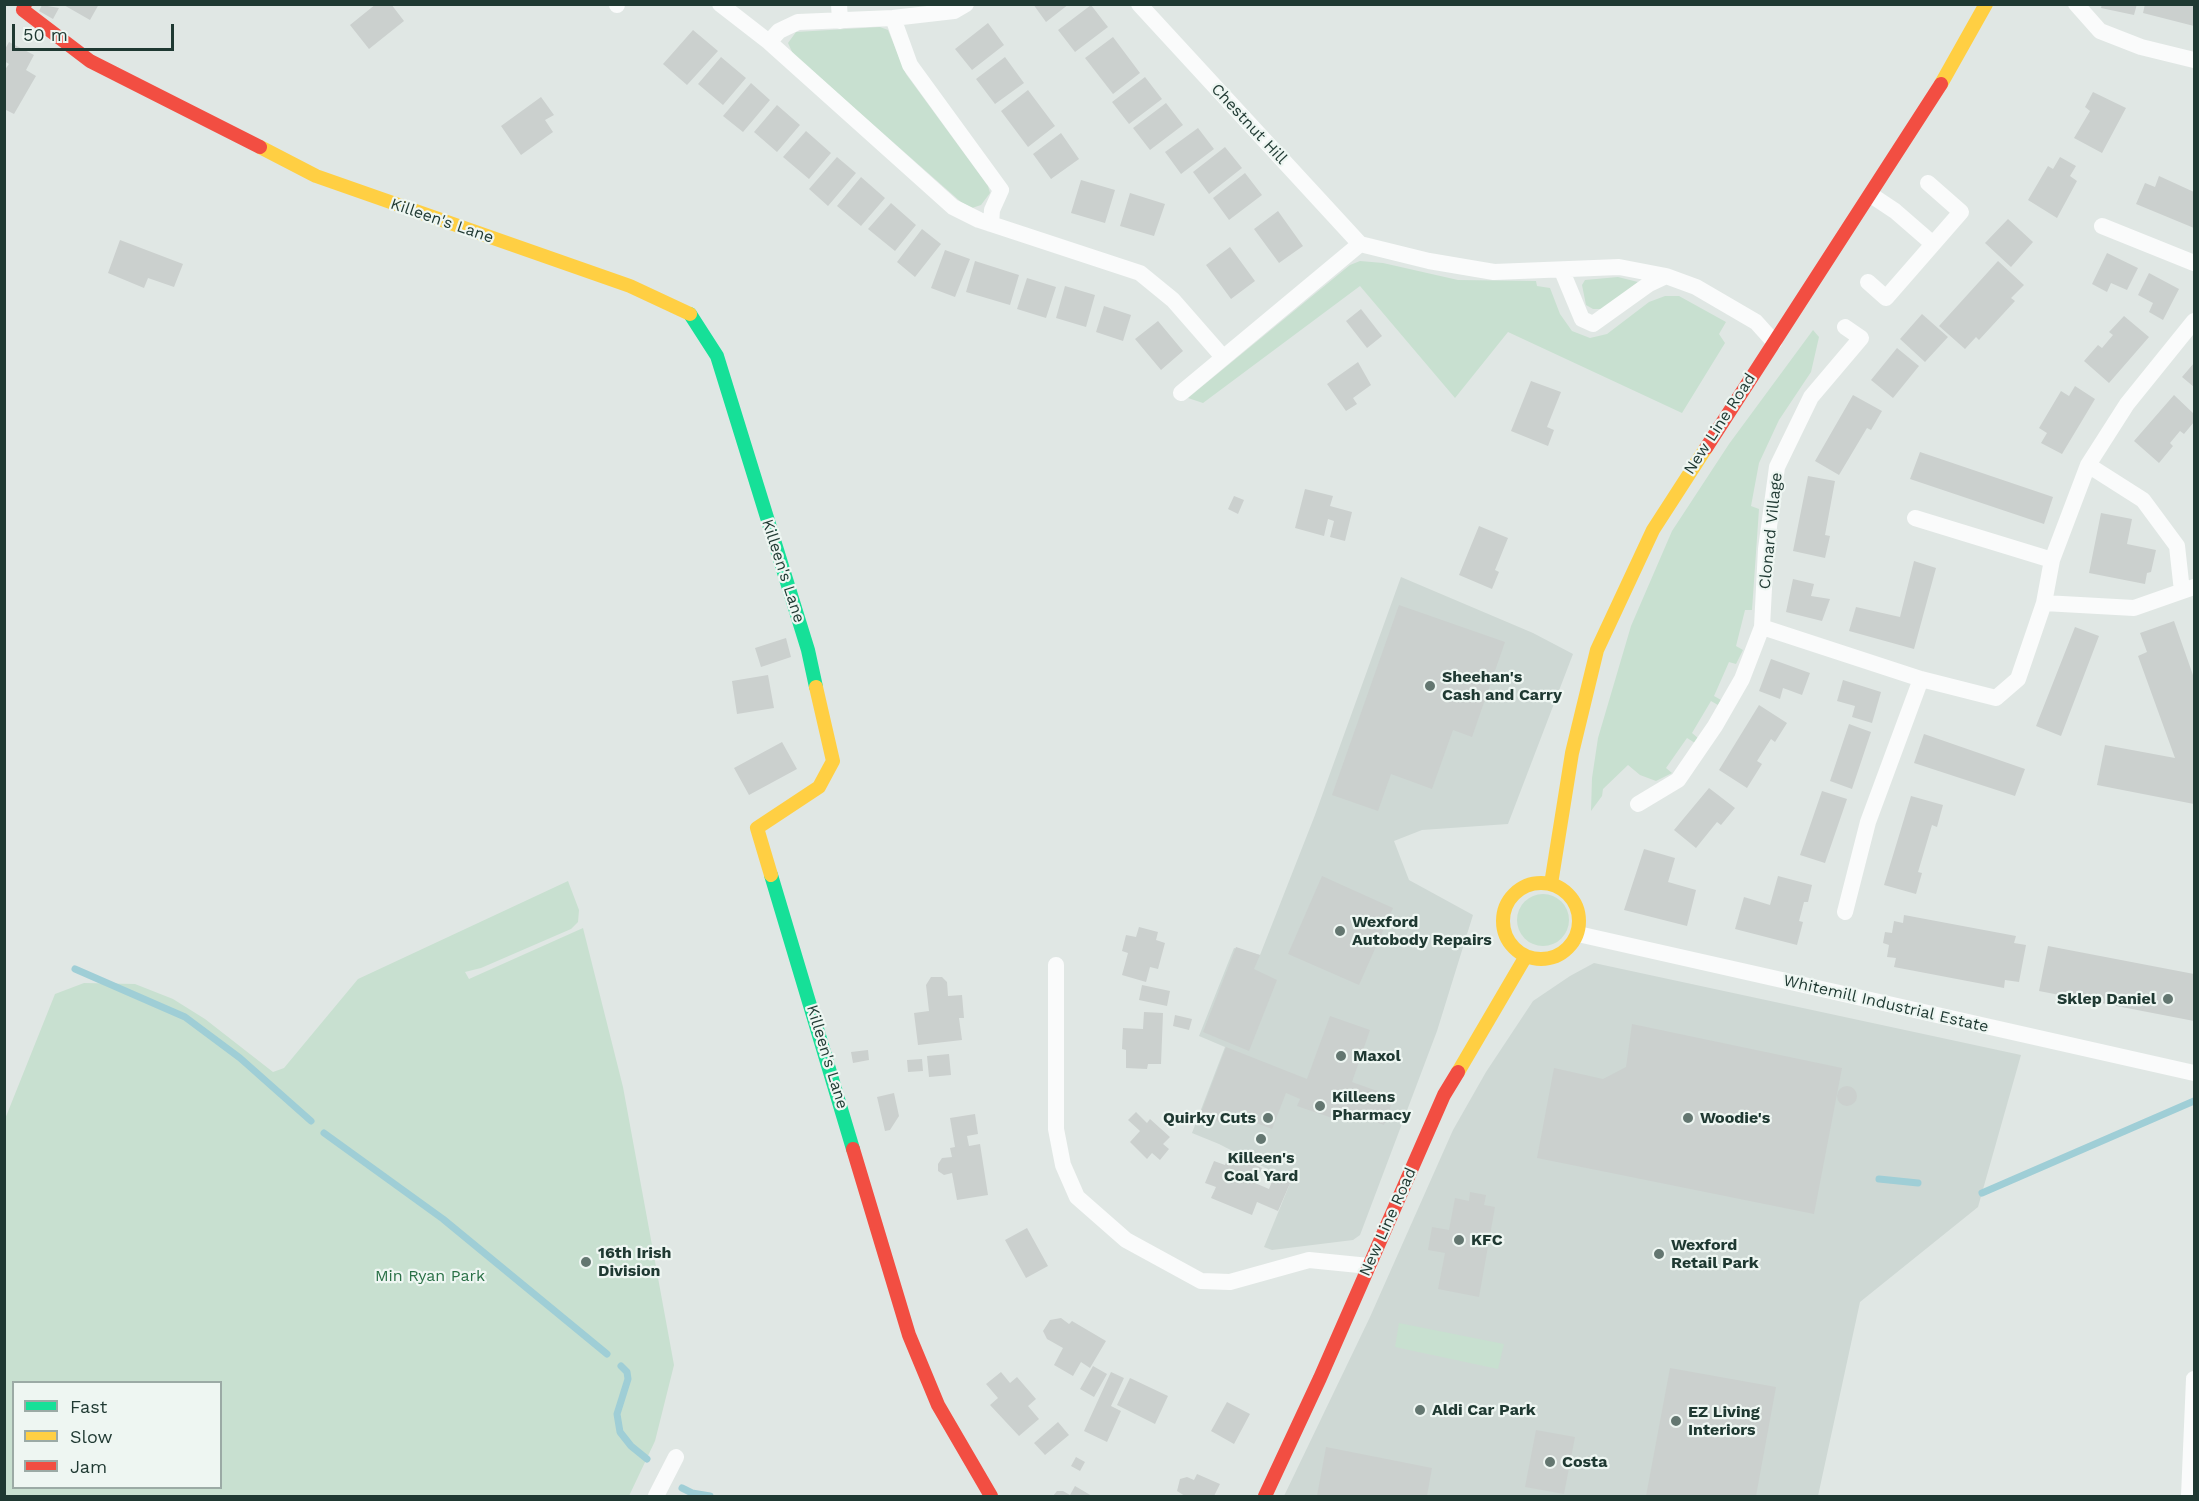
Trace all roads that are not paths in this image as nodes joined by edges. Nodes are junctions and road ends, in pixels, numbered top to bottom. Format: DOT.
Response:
graph roads {
  1 [pos="720,4"];
  2 [pos="966,4"];
  3 [pos="1139,4"];
  4 [pos="1986,4"];
  5 [pos="2076,4"];
  6 [pos="24,7"];
  7 [pos="839,13"];
  8 [pos="894,18"];
  9 [pos="769,42"];
  10 [pos="2194,60"];
  11 [pos="1928,183"];
  12 [pos="1871,195"];
  13 [pos="991,224"];
  14 [pos="2102,226"];
  15 [pos="1360,244"];
  16 [pos="1933,244"];
  17 [pos="2194,263"];
  18 [pos="1562,271"];
  19 [pos="1666,276"];
  20 [pos="1868,282"];
  21 [pos="2194,321"];
  22 [pos="1845,327"];
  23 [pos="1774,342"];
  24 [pos="1222,356"];
  25 [pos="1180,393"];
  26 [pos="2088,465"];
  27 [pos="1915,518"];
  28 [pos="2052,560"];
  29 [pos="2188,589"];
  30 [pos="2044,603"];
  31 [pos="1762,627"];
  32 [pos="1921,679"];
  33 [pos="1638,804"];
  34 [pos="1551,884"];
  35 [pos="1845,912"];
  36 [pos="1578,934"];
  37 [pos="1526,957"];
  38 [pos="1056,965"];
  39 [pos="2194,1073"];
  40 [pos="1369,1266"];
  41 [pos="2194,1379"];
  42 [pos="676,1457"];
  43 [pos="657,1497"];
  44 [pos="991,1497"];
  45 [pos="1265,1497"];
  46 [pos="2189,1497"];
  1 -- 9 [label="street"];
  2 -- 8 [label="street"];
  3 -- 15 [label="street, Chestnut Hill"];
  4 -- 12 [label="street, New Line Road"];
  5 -- 10 [label="street"];
  6 -- 44 [label="street, Killeen's Lane"];
  7 -- 8 [label="street"];
  7 -- 9 [label="street"];
  8 -- 13 [label="street"];
  9 -- 13 [label="street"];
  11 -- 16 [label="street"];
  12 -- 16 [label="street"];
  12 -- 23 [label="street, New Line Road"];
  13 -- 24 [label="street"];
  14 -- 17 [label="street"];
  15 -- 18 [label="street"];
  15 -- 24 [label="street"];
  16 -- 20 [label="street"];
  18 -- 19 [label="street"];
  18 -- 19 [label="street"];
  19 -- 23 [label="street"];
  21 -- 26 [label="street"];
  22 -- 31 [label="street, Clonard Village"];
  23 -- 34 [label="street, New Line Road"];
  24 -- 25 [label="street"];
  26 -- 28 [label="street"];
  26 -- 29 [label="street"];
  27 -- 28 [label="street"];
  28 -- 30 [label="street"];
  29 -- 30 [label="street"];
  30 -- 32 [label="street"];
  31 -- 32 [label="street"];
  31 -- 33 [label="street, Clonard Village"];
  32 -- 35 [label="street"];
  34 -- 36 [label="street"];
  34 -- 37 [label="street"];
  36 -- 37 [label="street"];
  36 -- 39 [label="street, Whitemill Industrial Estate"];
  37 -- 40 [label="street, New Line Road"];
  38 -- 40 [label="street"];
  40 -- 45 [label="street, New Line Road"];
  41 -- 46 [label="street"];
  42 -- 43 [label="street"];
}
